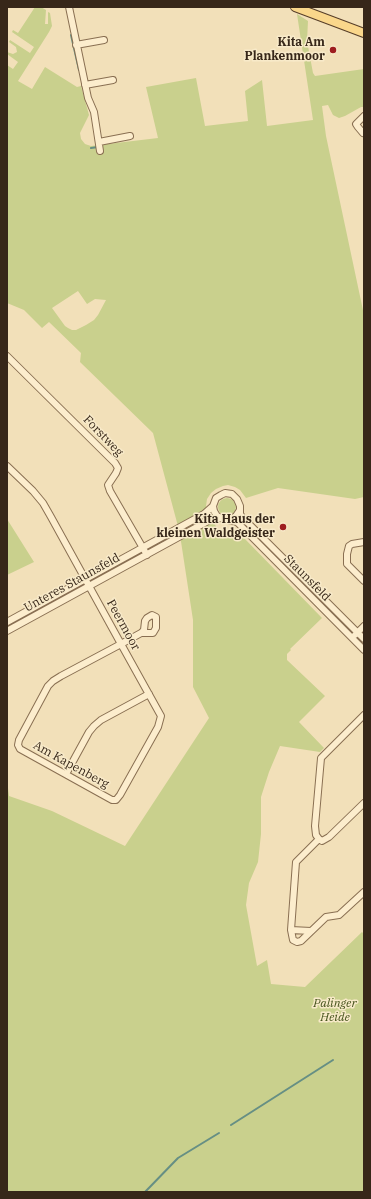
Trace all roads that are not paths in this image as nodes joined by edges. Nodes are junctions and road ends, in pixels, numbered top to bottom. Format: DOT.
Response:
graph roads {
  1 [pos="69,7"];
  2 [pos="295,7"];
  3 [pos="364,33"];
  4 [pos="104,40"];
  5 [pos="76,45"];
  6 [pos="112,80"];
  7 [pos="85,86"];
  8 [pos="364,116"];
  9 [pos="364,133"];
  10 [pos="130,136"];
  11 [pos="99,142"];
  12 [pos="100,151"];
  13 [pos="7,356"];
  14 [pos="7,466"];
  15 [pos="213,506"];
  16 [pos="240,510"];
  17 [pos="220,518"];
  18 [pos="228,520"];
  19 [pos="364,542"];
  20 [pos="143,548"];
  21 [pos="147,555"];
  22 [pos="85,579"];
  23 [pos="364,581"];
  24 [pos="89,586"];
  25 [pos="7,622"];
  26 [pos="364,626"];
  27 [pos="7,631"];
  28 [pos="141,633"];
  29 [pos="357,633"];
  30 [pos="352,638"];
  31 [pos="364,639"];
  32 [pos="121,644"];
  33 [pos="364,650"];
  34 [pos="149,694"];
  35 [pos="364,715"];
  36 [pos="66,774"];
  37 [pos="112,800"];
  38 [pos="364,803"];
  39 [pos="319,839"];
  40 [pos="364,892"];
  41 [pos="291,930"];
  42 [pos="311,931"];
  1 -- 5 [label="street"];
  2 -- 3 [label="main road"];
  4 -- 5 [label="street"];
  5 -- 7 [label="street"];
  6 -- 7 [label="street"];
  7 -- 11 [label="street"];
  8 -- 9 [label="street"];
  10 -- 11 [label="street"];
  11 -- 12 [label="street"];
  13 -- 20 [label="street, Forstweg"];
  14 -- 22 [label="street, Peermoor"];
  15 -- 16 [label="street, Unteres Staunsfeld"];
  15 -- 17 [label="street"];
  15 -- 20 [label="street, Unteres Staunsfeld"];
  16 -- 18 [label="street"];
  16 -- 29 [label="street, Staunsfeld"];
  17 -- 18 [label="street"];
  17 -- 21 [label="street, Unteres Staunsfeld"];
  18 -- 30 [label="street, Staunsfeld"];
  19 -- 23 [label="street"];
  20 -- 21 [label="street"];
  20 -- 22 [label="street, Unteres Staunsfeld"];
  21 -- 24 [label="street, Unteres Staunsfeld"];
  22 -- 24 [label="street, Peermoor"];
  22 -- 25 [label="street, Unteres Staunsfeld"];
  24 -- 27 [label="street, Unteres Staunsfeld"];
  24 -- 32 [label="street, Peermoor"];
  26 -- 29 [label="street"];
  28 -- 32 [label="street"];
  29 -- 30 [label="street"];
  29 -- 31 [label="street, Staunsfeld"];
  30 -- 33 [label="street, Staunsfeld"];
  32 -- 34 [label="street, Peermoor"];
  32 -- 36 [label="street, Am Kapenberg"];
  34 -- 36 [label="street"];
  34 -- 37 [label="street, Peermoor"];
  35 -- 39 [label="street"];
  36 -- 37 [label="street, Am Kapenberg"];
  38 -- 39 [label="street"];
  39 -- 41 [label="street"];
  40 -- 42 [label="street"];
  41 -- 42 [label="street"];
  41 -- 42 [label="street"];
}
